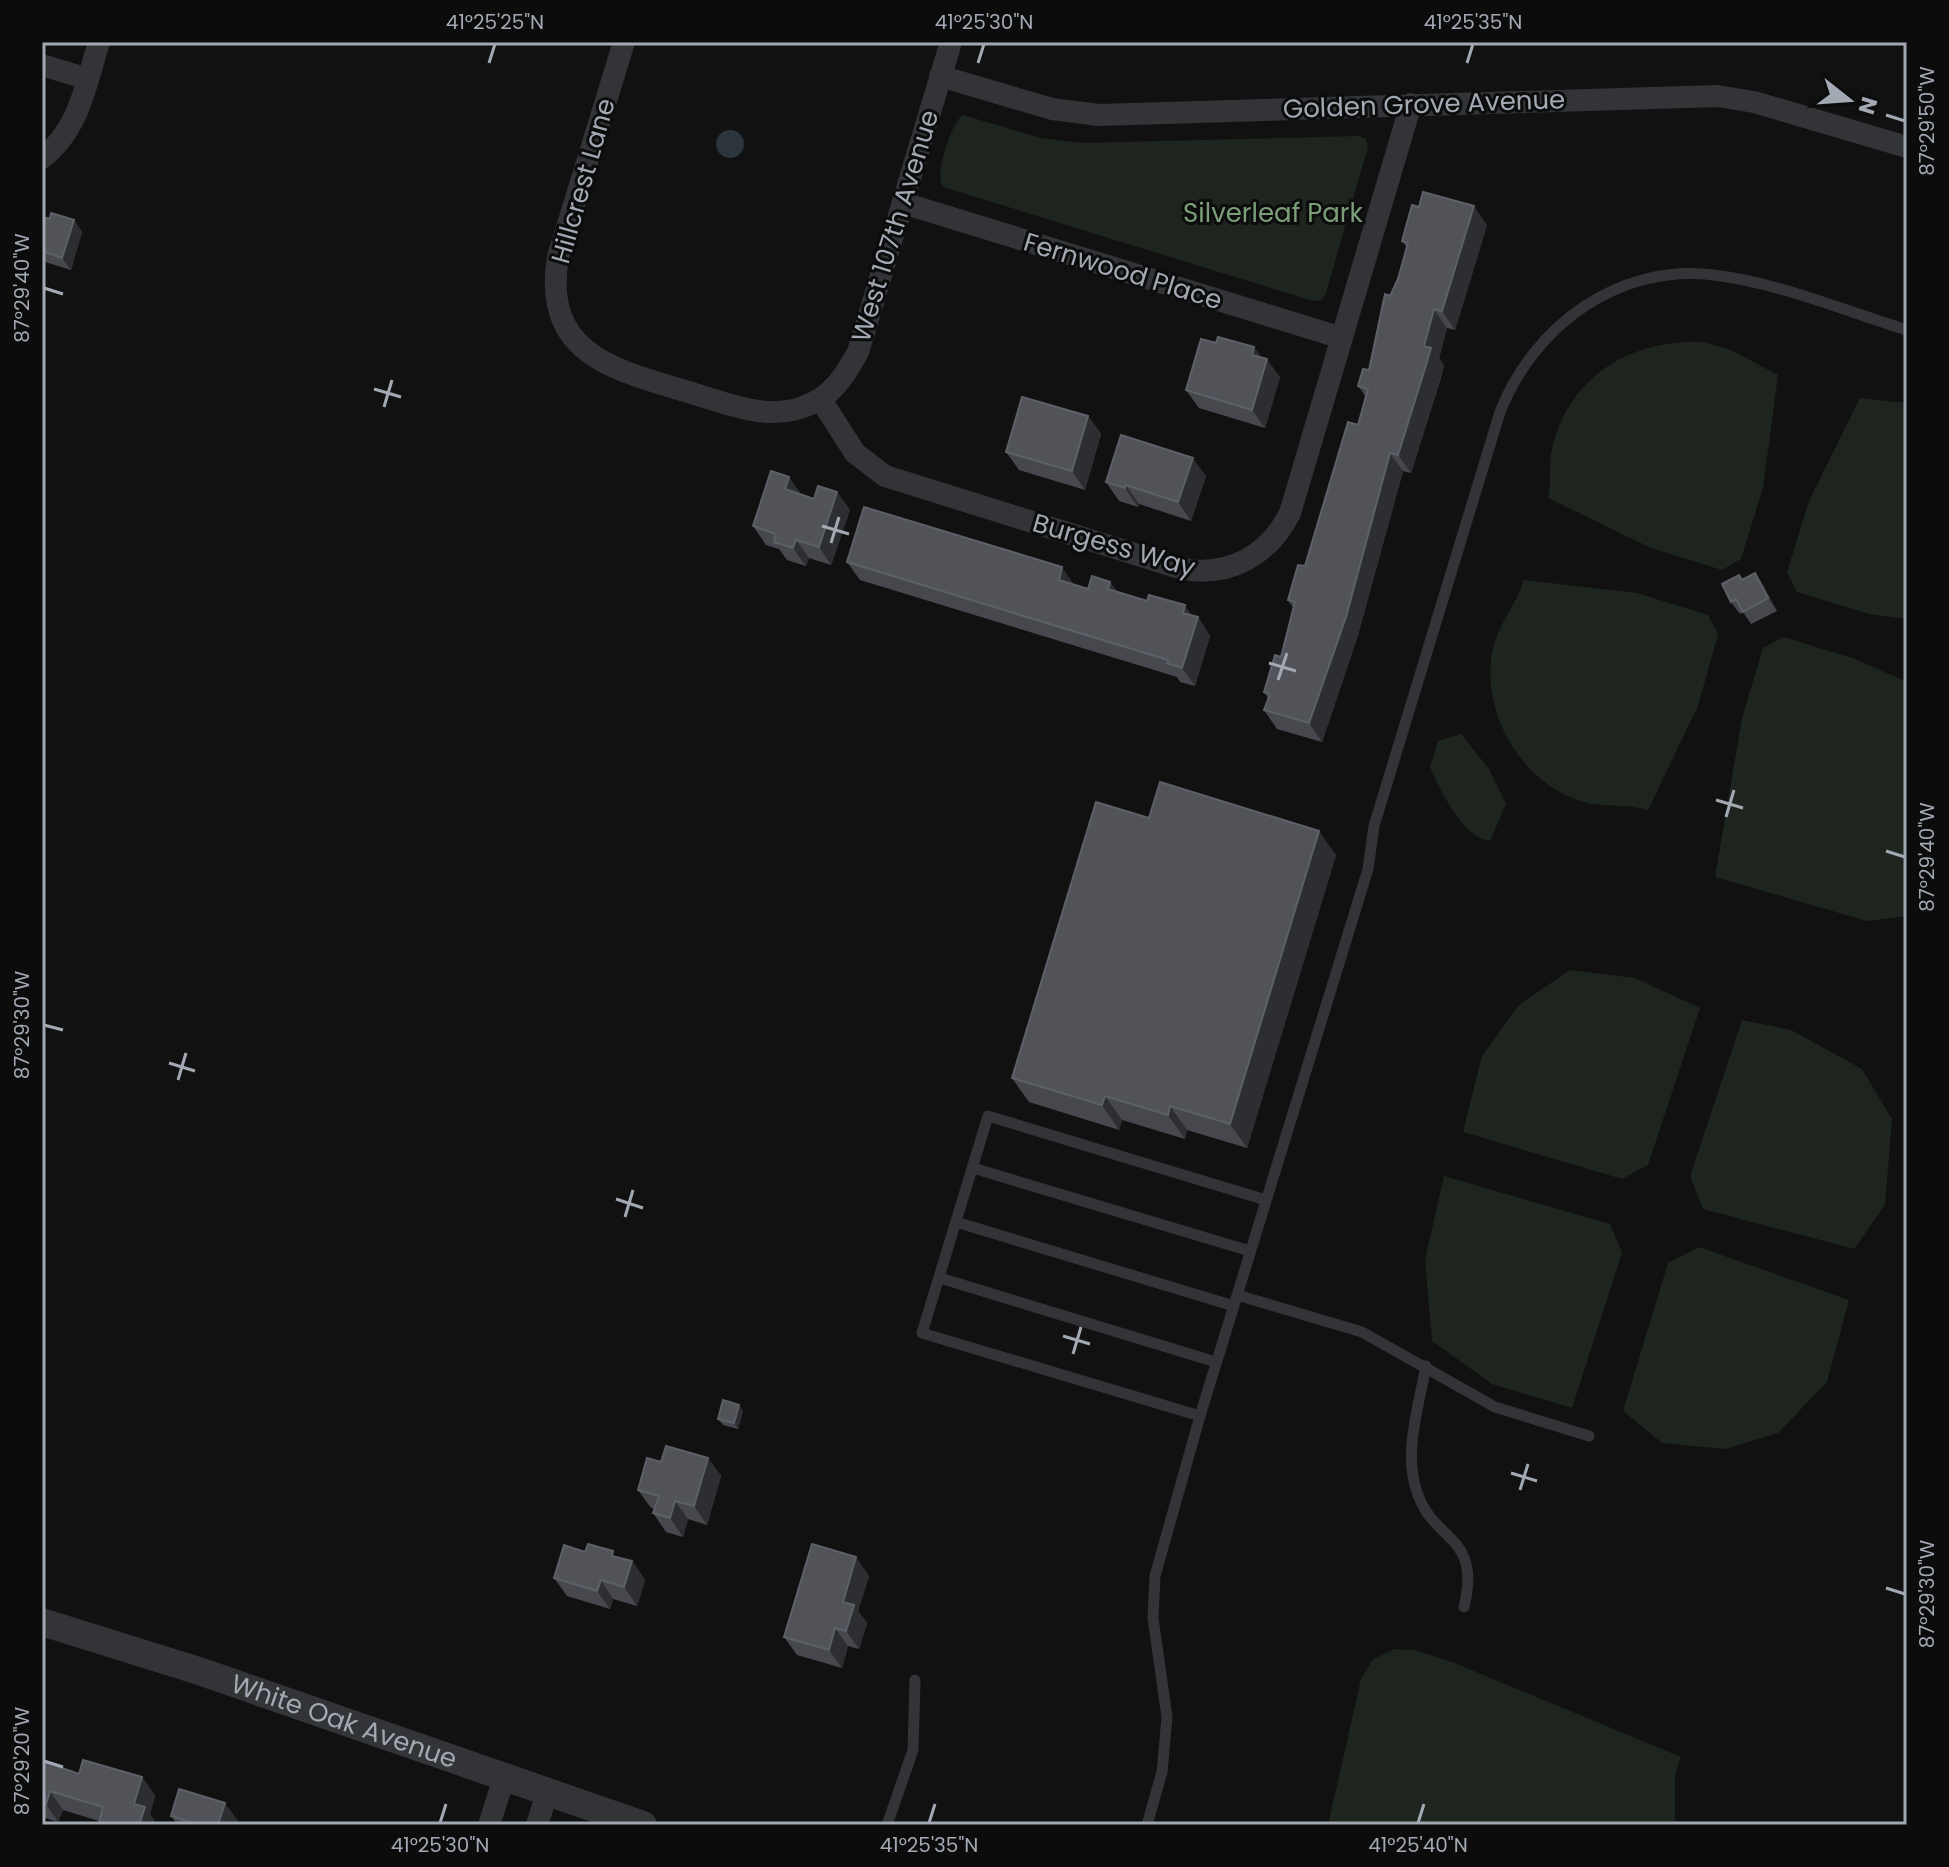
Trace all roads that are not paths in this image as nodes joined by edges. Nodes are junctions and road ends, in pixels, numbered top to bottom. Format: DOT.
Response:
graph roads {
  1 [pos="99,42"];
  2 [pos="624,42"];
  3 [pos="951,42"];
  4 [pos="42,65"];
  5 [pos="940,76"];
  6 [pos="88,79"];
  7 [pos="1411,104"];
  8 [pos="1907,147"];
  9 [pos="42,158"];
  10 [pos="903,203"];
  11 [pos="1907,330"];
  12 [pos="1342,338"];
  13 [pos="821,400"];
  14 [pos="973,1168"];
  15 [pos="1266,1200"];
  16 [pos="956,1222"];
  17 [pos="1250,1251"];
  18 [pos="940,1278"];
  19 [pos="1236,1300"];
  20 [pos="1216,1362"];
  21 [pos="1426,1366"];
  22 [pos="1200,1416"];
  23 [pos="1589,1436"];
  24 [pos="1464,1607"];
  25 [pos="42,1622"];
  26 [pos="915,1680"];
  27 [pos="504,1778"];
  28 [pos="547,1793"];
  29 [pos="489,1825"];
  30 [pos="537,1825"];
  31 [pos="643,1825"];
  32 [pos="887,1825"];
  33 [pos="1147,1825"];
  1 -- 6 [label="street"];
  2 -- 13 [label="street, Hillcrest Lane"];
  3 -- 5 [label="street, West 107th Avenue"];
  4 -- 6 [label="street"];
  5 -- 7 [label="street, Golden Grove Avenue"];
  5 -- 10 [label="street, West 107th Avenue"];
  6 -- 9 [label="street"];
  7 -- 8 [label="street, Golden Grove Avenue"];
  7 -- 12 [label="street, Burgess Way"];
  10 -- 12 [label="street, Fernwood Place"];
  10 -- 13 [label="street, West 107th Avenue"];
  11 -- 15 [label="lane"];
  12 -- 13 [label="street, Burgess Way"];
  14 -- 15 [label="lane"];
  14 -- 16 [label="lane"];
  14 -- 17 [label="lane"];
  15 -- 17 [label="lane"];
  16 -- 18 [label="lane"];
  16 -- 19 [label="lane"];
  17 -- 19 [label="lane"];
  18 -- 20 [label="lane"];
  18 -- 22 [label="lane"];
  19 -- 20 [label="lane"];
  19 -- 21 [label="lane"];
  20 -- 22 [label="lane"];
  21 -- 23 [label="lane"];
  21 -- 24 [label="lane"];
  22 -- 33 [label="lane"];
  25 -- 27 [label="street, White Oak Avenue"];
  26 -- 32 [label="lane"];
  27 -- 28 [label="street, White Oak Avenue"];
  27 -- 29 [label="street"];
  28 -- 30 [label="street"];
  28 -- 31 [label="street, White Oak Avenue"];
}
